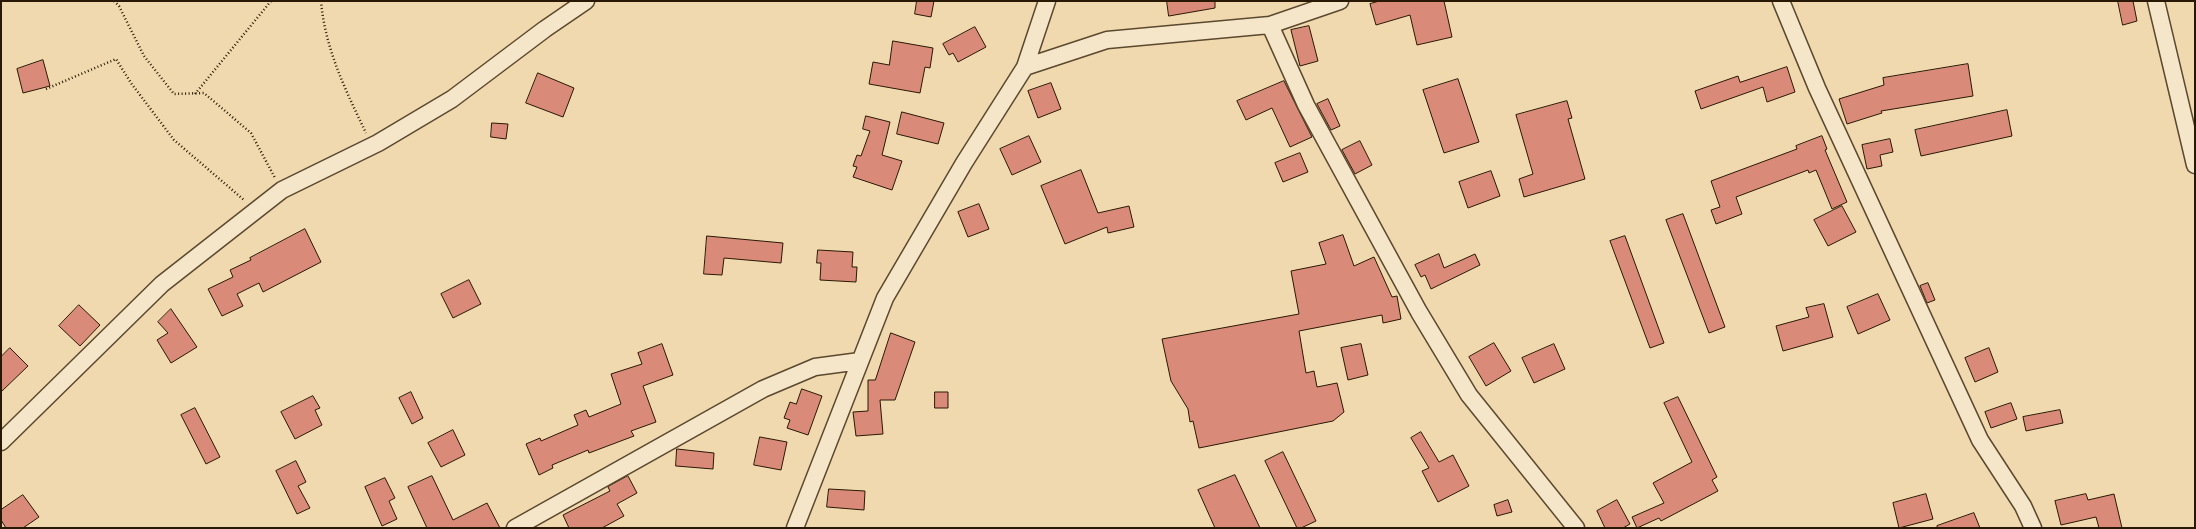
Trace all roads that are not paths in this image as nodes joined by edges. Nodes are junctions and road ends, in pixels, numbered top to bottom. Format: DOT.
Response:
graph roads {
  1 [pos="586,1"];
  2 [pos="1048,1"];
  3 [pos="1340,1"];
  4 [pos="1781,1"];
  5 [pos="2156,1"];
  6 [pos="1270,25"];
  7 [pos="1025,67"];
  8 [pos="2195,165"];
  9 [pos="860,361"];
  10 [pos="1,442"];
  11 [pos="515,528"];
  12 [pos="795,528"];
  13 [pos="1576,528"];
  14 [pos="2033,528"];
  1 -- 10 [label="street"];
  2 -- 7 [label="street"];
  3 -- 6 [label="street"];
  4 -- 14 [label="street"];
  5 -- 8 [label="street"];
  6 -- 7 [label="street"];
  6 -- 13 [label="street"];
  7 -- 9 [label="street"];
  9 -- 11 [label="street"];
  9 -- 12 [label="street"];
}
